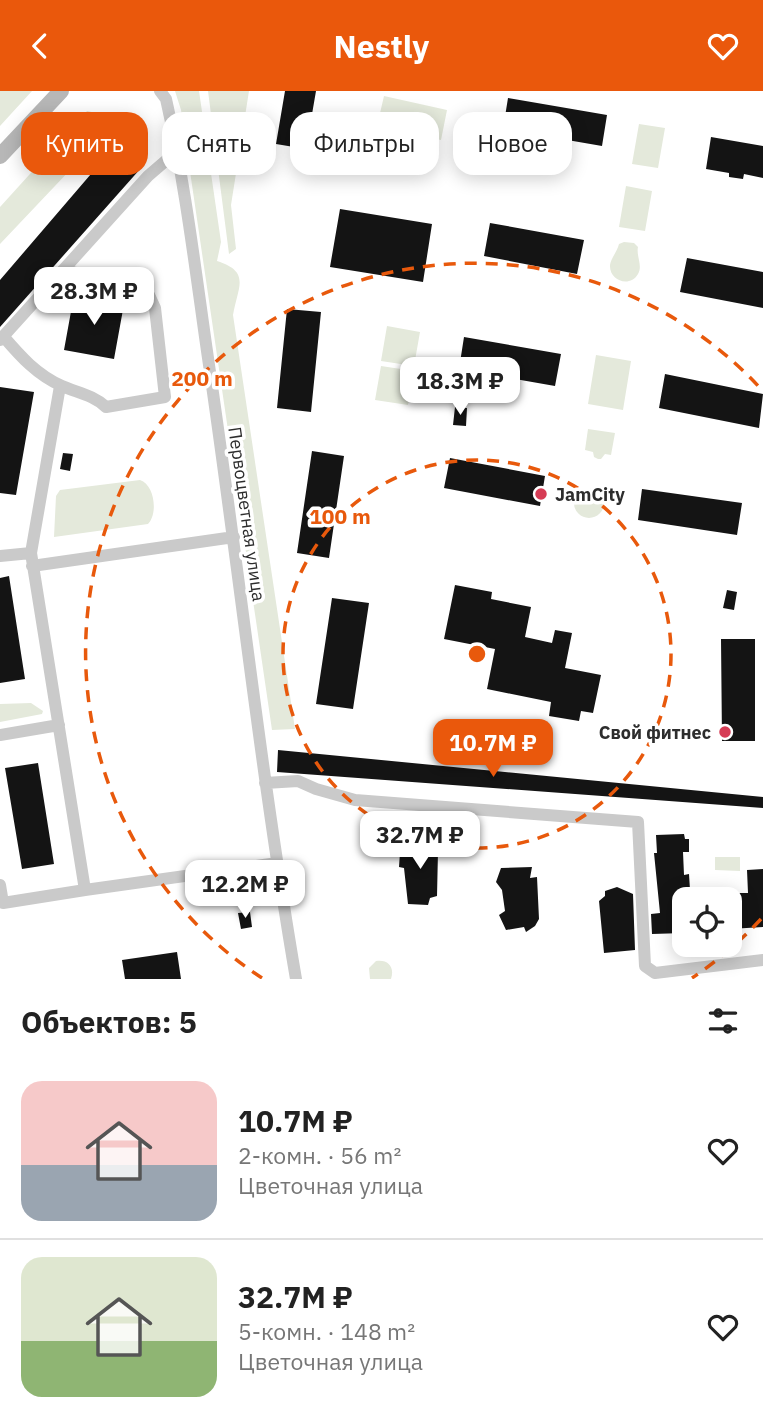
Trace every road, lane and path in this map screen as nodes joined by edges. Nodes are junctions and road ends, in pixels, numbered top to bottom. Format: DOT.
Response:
graph roads {
  1 [pos="61,91"];
  2 [pos="160,91"];
  3 [pos="169,112"];
  4 [pos="0,156"];
  5 [pos="162,164"];
  6 [pos="181,175"];
  7 [pos="63,270"];
  8 [pos="2,338"];
  9 [pos="60,386"];
  10 [pos="234,537"];
  11 [pos="0,556"];
  12 [pos="32,560"];
  13 [pos="59,725"];
  14 [pos="0,735"];
  15 [pos="265,783"];
  16 [pos="277,863"];
  17 [pos="0,885"];
  18 [pos="85,890"];
  19 [pos="763,960"];
  20 [pos="296,979"];
  1 -- 4 [label="main road"];
  2 -- 3 [label="street, Первоцветная улица"];
  5 -- 7 [label="street"];
  6 -- 10 [label="street, Первоцветная улица"];
  7 -- 8 [label="street"];
  7 -- 9 [label="street"];
  8 -- 9 [label="street"];
  9 -- 12 [label="street"];
  10 -- 12 [label="street"];
  10 -- 15 [label="street, Первоцветная улица"];
  11 -- 12 [label="street"];
  12 -- 13 [label="street"];
  13 -- 14 [label="street"];
  13 -- 18 [label="street"];
  15 -- 16 [label="street, Первоцветная улица"];
  15 -- 19 [label="street"];
  16 -- 18 [label="street"];
  16 -- 20 [label="street, Первоцветная улица"];
  17 -- 18 [label="street"];
}
